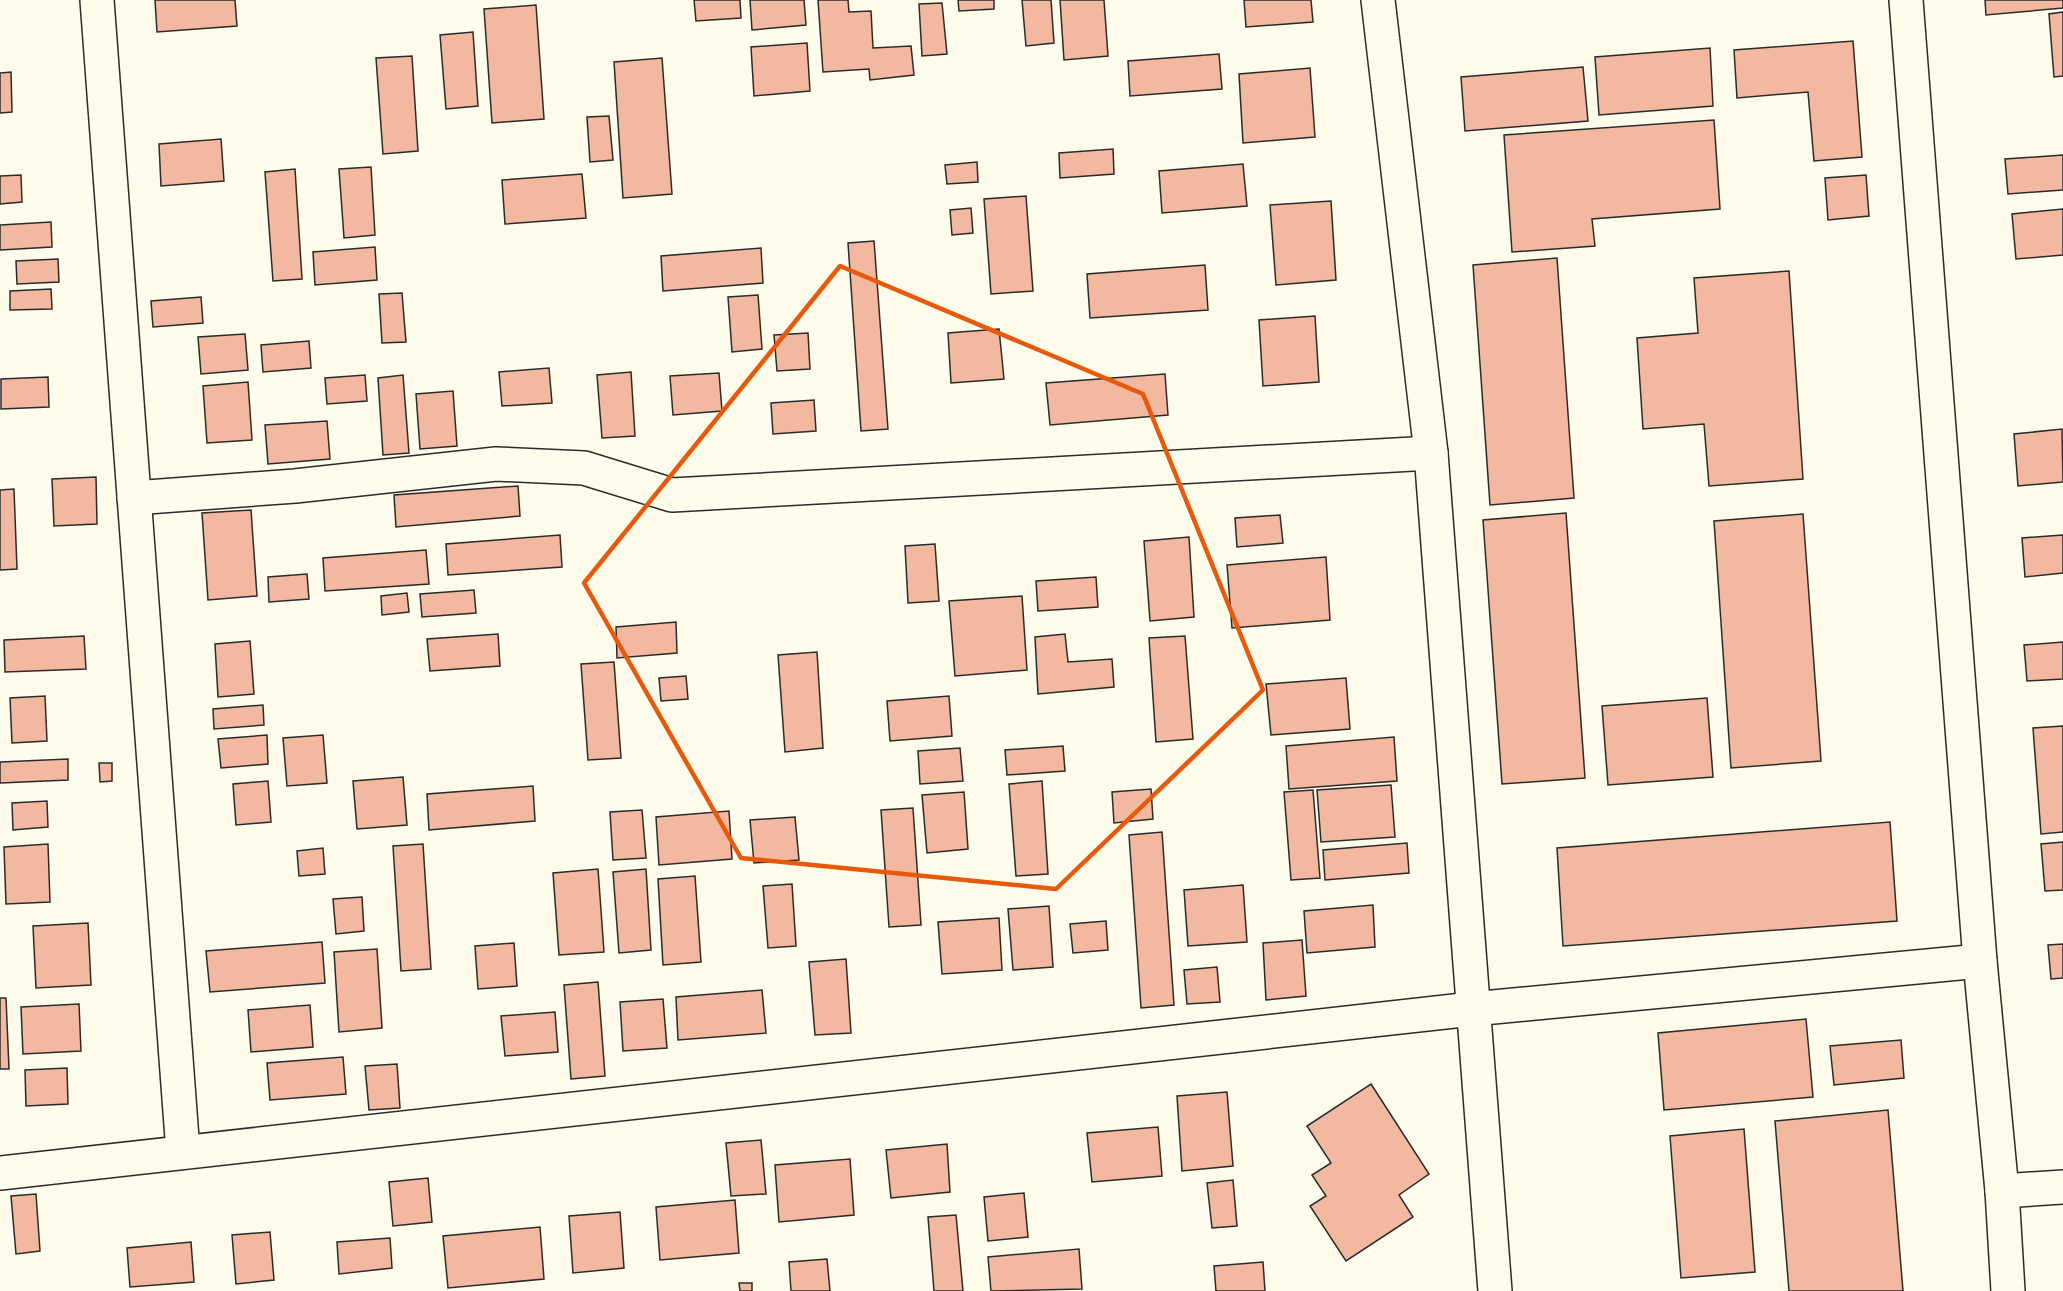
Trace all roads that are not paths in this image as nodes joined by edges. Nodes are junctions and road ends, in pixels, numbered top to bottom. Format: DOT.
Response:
graph roads {
  1 [pos="97,0"];
  2 [pos="1378,0"];
  3 [pos="1906,0"];
  4 [pos="1431,453"];
  5 [pos="134,498"];
  6 [pos="1980,961"];
  7 [pos="1472,1009"];
  8 [pos="183,1152"];
  9 [pos="0,1173"];
  10 [pos="2063,1186"];
  11 [pos="2002,1191"];
  12 [pos="1495,1291"];
  13 [pos="2008,1291"];
  1 -- 5 [label="street"];
  2 -- 4 [label="street"];
  3 -- 6 [label="street"];
  4 -- 5 [label="street"];
  4 -- 7 [label="street"];
  5 -- 8 [label="street"];
  6 -- 7 [label="street"];
  6 -- 11 [label="street"];
  7 -- 8 [label="street"];
  7 -- 12 [label="street"];
  8 -- 9 [label="street"];
  10 -- 11 [label="street"];
  11 -- 13 [label="street"];
}
